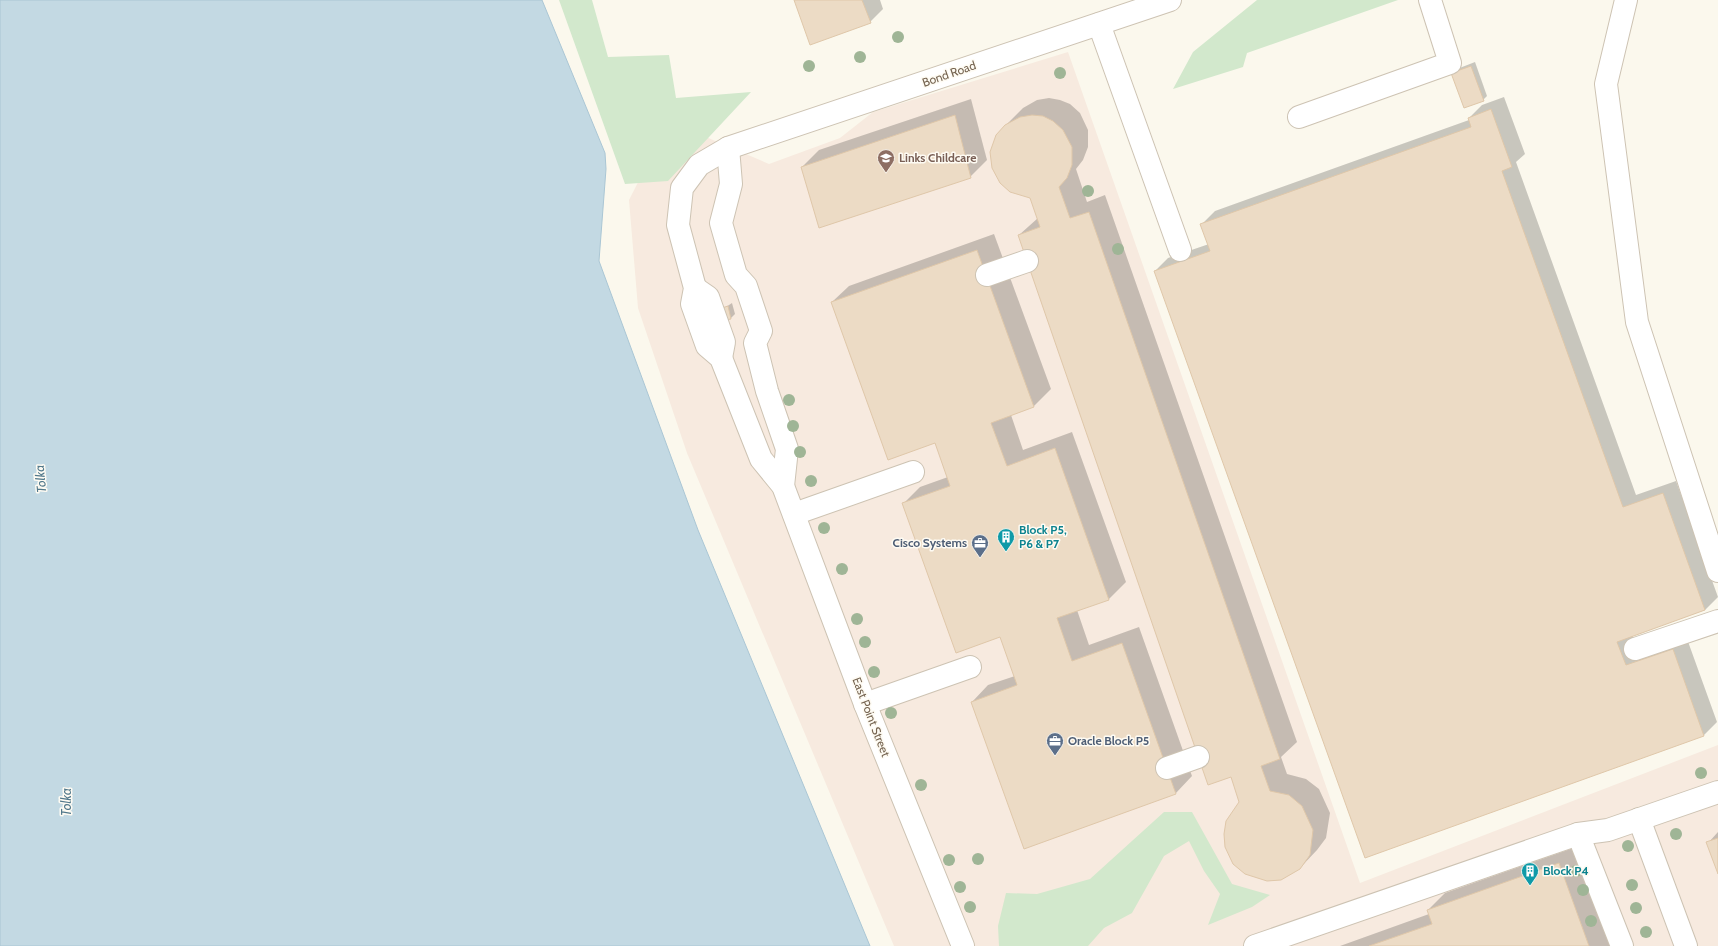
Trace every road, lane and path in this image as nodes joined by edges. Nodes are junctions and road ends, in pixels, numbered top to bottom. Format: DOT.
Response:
graph roads {
  1 [pos="1170,0"];
  2 [pos="1430,0"];
  3 [pos="1626,0"];
  4 [pos="1100,24"];
  5 [pos="1299,117"];
  6 [pos="728,148"];
  7 [pos="1180,250"];
  8 [pos="1027,261"];
  9 [pos="987,275"];
  10 [pos="914,472"];
  11 [pos="783,486"];
  12 [pos="794,514"];
  13 [pos="1718,571"];
  14 [pos="1718,621"];
  15 [pos="1635,649"];
  16 [pos="970,667"];
  17 [pos="865,704"];
  18 [pos="1198,758"];
  19 [pos="1167,768"];
  20 [pos="1718,792"];
  21 [pos="1640,819"];
  22 [pos="1578,834"];
  23 [pos="962,946"];
  24 [pos="1255,946"];
  25 [pos="1622,946"];
  26 [pos="1686,946"];
  1 -- 4 [label="street, Bond Road"];
  2 -- 5 [label="street"];
  3 -- 13 [label="street"];
  4 -- 6 [label="street, Bond Road"];
  4 -- 7 [label="street"];
  6 -- 11 [label="street"];
  6 -- 11 [label="street, Bond Road"];
  8 -- 9 [label="street"];
  10 -- 12 [label="street"];
  11 -- 12 [label="street, East Point Street"];
  12 -- 17 [label="street, East Point Street"];
  14 -- 15 [label="street"];
  16 -- 17 [label="street"];
  17 -- 23 [label="street, East Point Street"];
  18 -- 19 [label="street"];
  20 -- 21 [label="street"];
  21 -- 22 [label="street"];
  21 -- 26 [label="street"];
  22 -- 24 [label="street"];
  22 -- 25 [label="street"];
}
